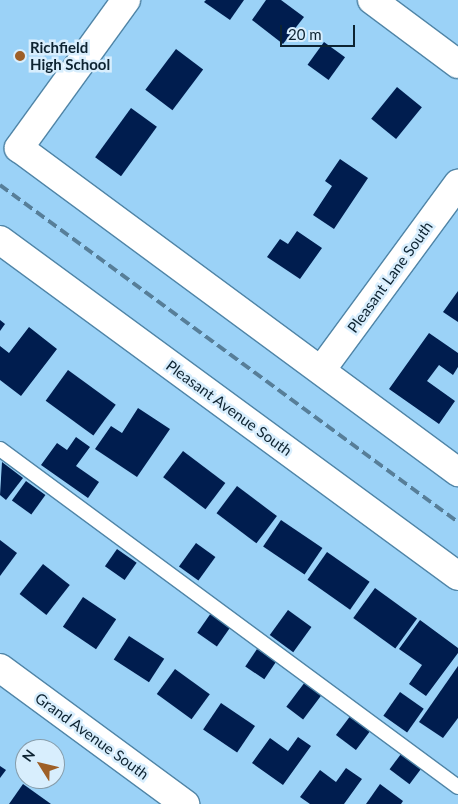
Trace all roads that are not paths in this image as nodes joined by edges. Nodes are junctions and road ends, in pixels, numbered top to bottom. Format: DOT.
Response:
graph roads {
  1 [pos="126,0"];
  2 [pos="372,0"];
  3 [pos="458,64"];
  4 [pos="458,184"];
  5 [pos="0,240"];
  6 [pos="322,370"];
  7 [pos="0,449"];
  8 [pos="458,472"];
  9 [pos="458,576"];
  10 [pos="0,668"];
  11 [pos="458,787"];
  12 [pos="185,804"];
  1 -- 6 [label="street"];
  2 -- 3 [label="street"];
  4 -- 6 [label="street, Pleasant Lane South"];
  5 -- 9 [label="street, Pleasant Avenue South"];
  6 -- 8 [label="street"];
  7 -- 11 [label="lane"];
  10 -- 12 [label="street, Grand Avenue South"];
}
